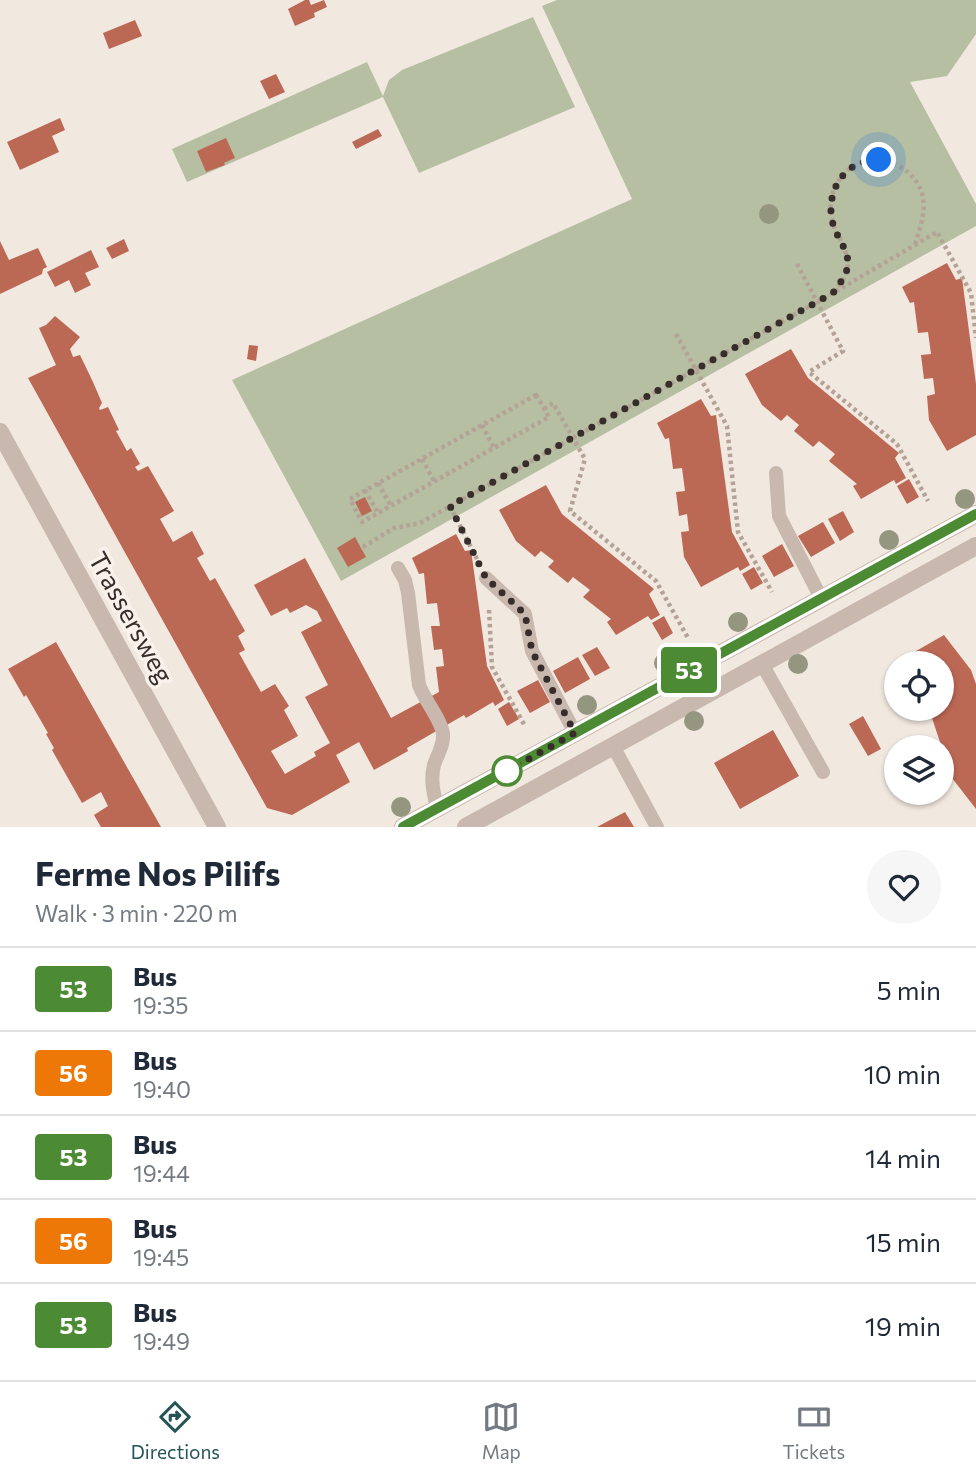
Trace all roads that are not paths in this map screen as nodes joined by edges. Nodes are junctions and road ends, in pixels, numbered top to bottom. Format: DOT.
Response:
graph roads {
  1 [pos="0,432"];
  2 [pos="776,473"];
  3 [pos="976,514"];
  4 [pos="976,546"];
  5 [pos="398,568"];
  6 [pos="486,578"];
  7 [pos="821,598"];
  8 [pos="762,664"];
  9 [pos="575,733"];
  10 [pos="613,746"];
  11 [pos="823,772"];
  12 [pos="437,808"];
  13 [pos="489,822"];
  14 [pos="217,827"];
  15 [pos="402,827"];
  16 [pos="466,827"];
  17 [pos="657,827"];
  1 -- 14 [label="street, Trassersweg"];
  2 -- 7 [label="lane"];
  3 -- 7 [label="street"];
  4 -- 8 [label="street"];
  5 -- 12 [label="lane"];
  6 -- 9 [label="lane"];
  7 -- 9 [label="street"];
  8 -- 10 [label="street"];
  8 -- 11 [label="lane"];
  9 -- 12 [label="street"];
  10 -- 13 [label="street"];
  10 -- 17 [label="lane"];
  12 -- 15 [label="street"];
  13 -- 16 [label="street"];
}
